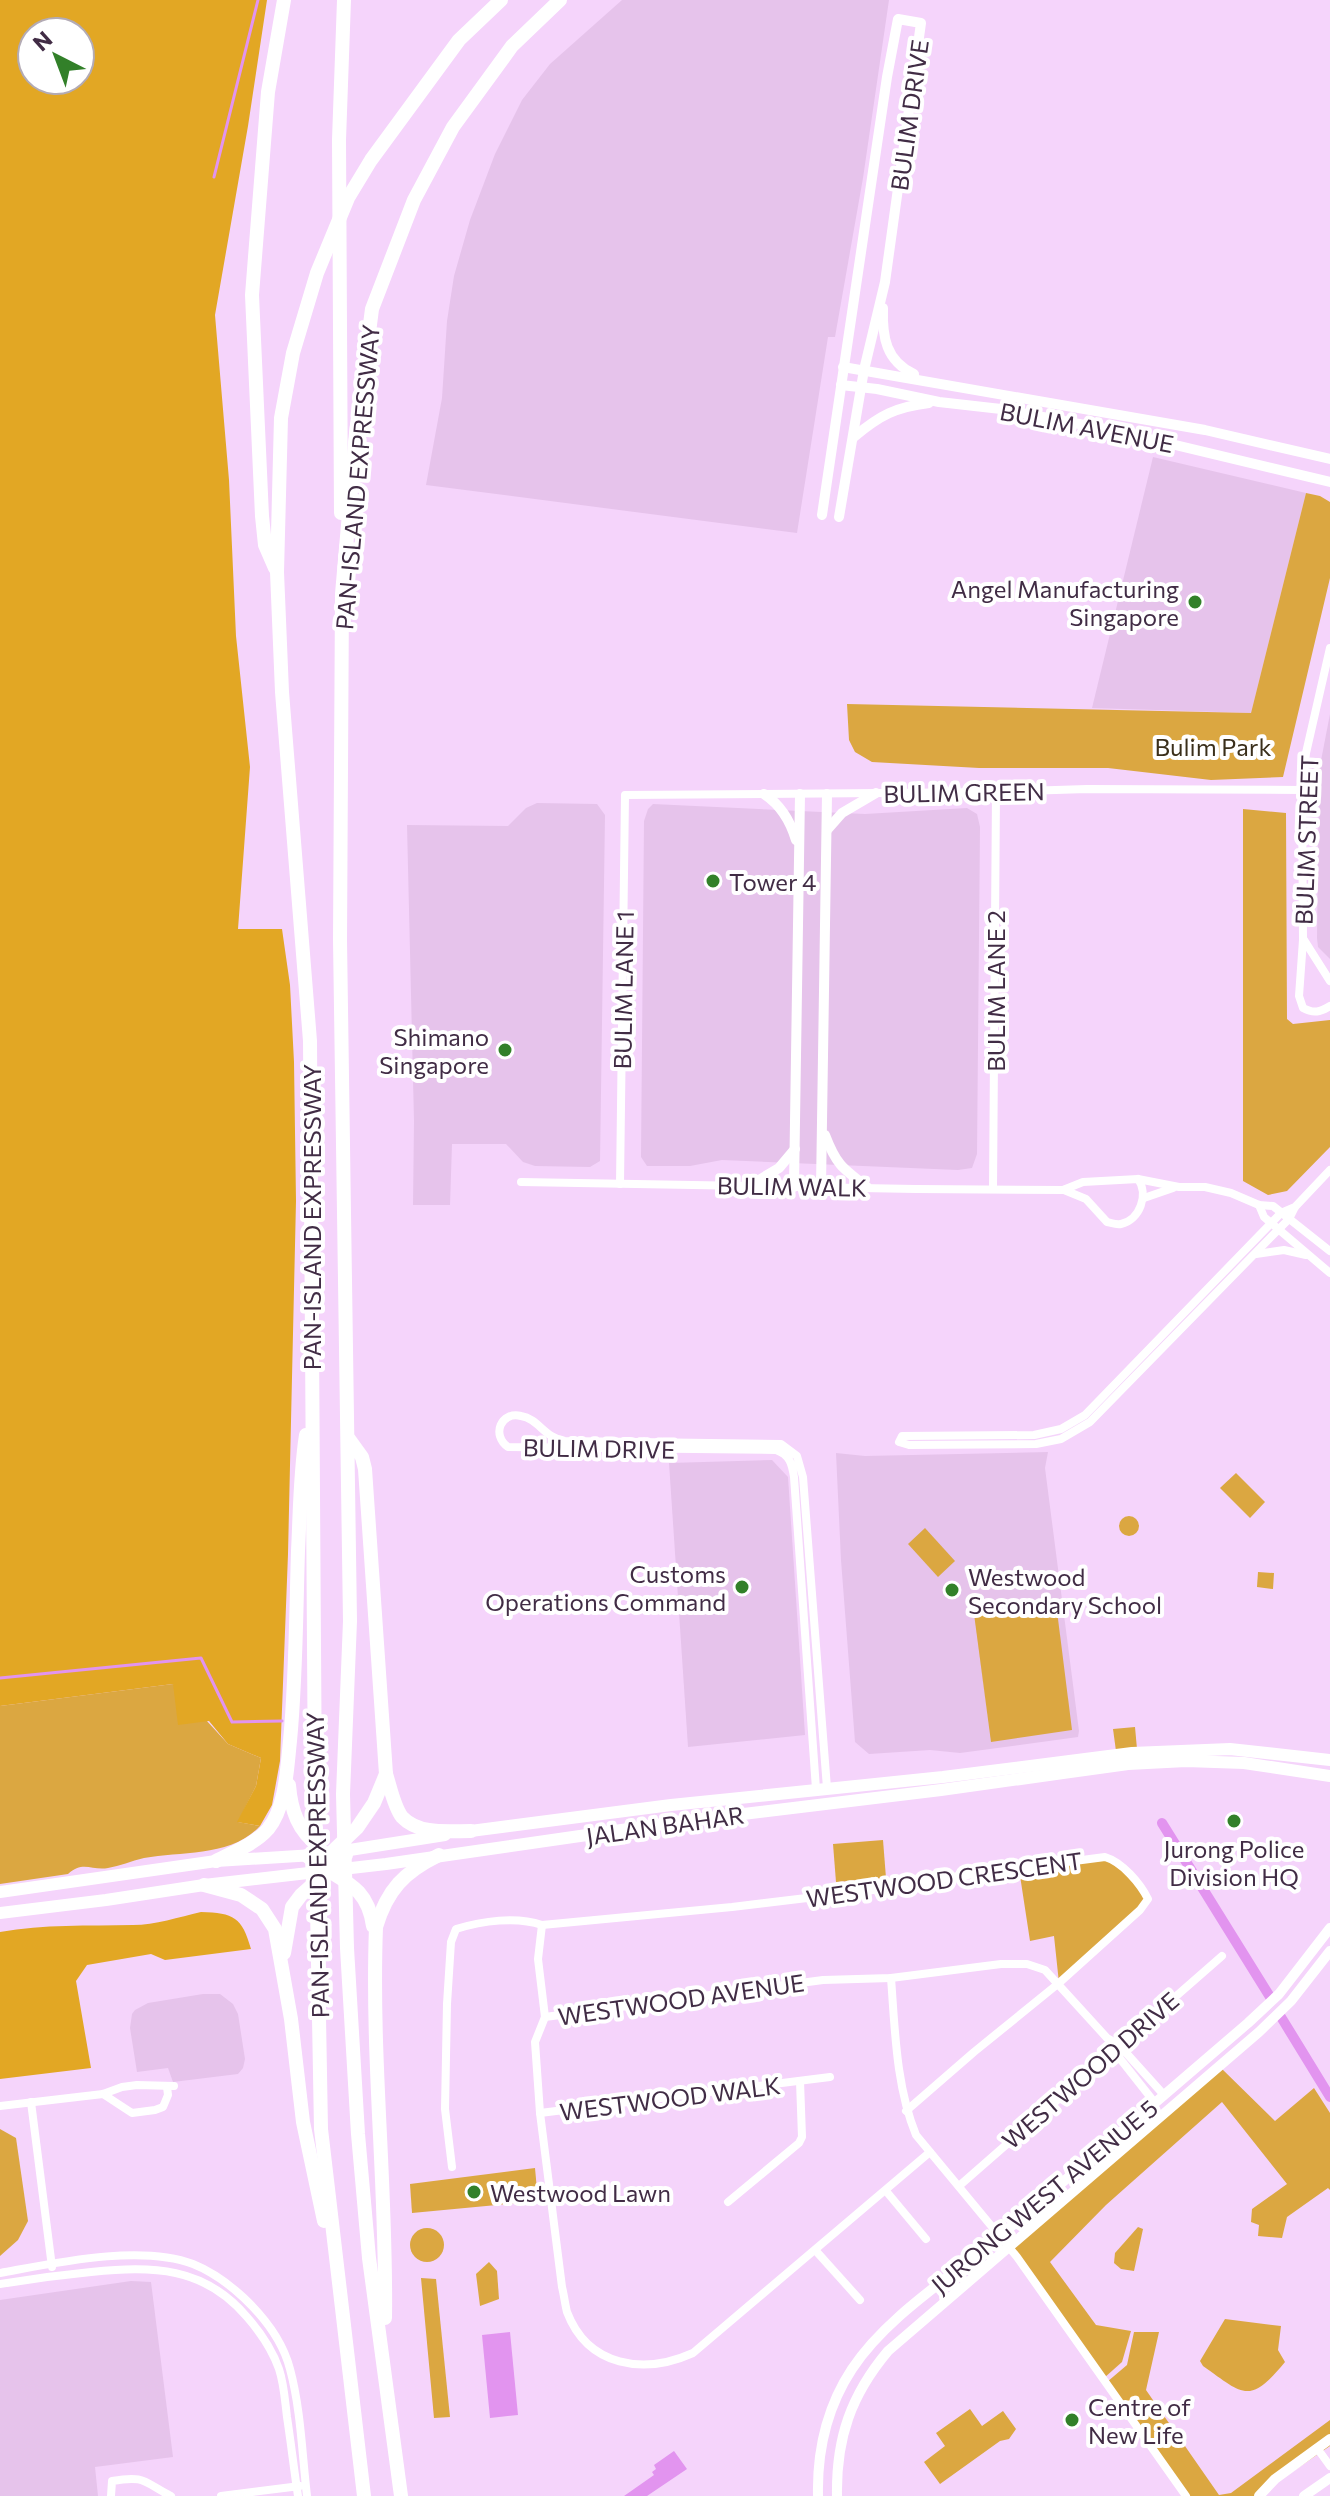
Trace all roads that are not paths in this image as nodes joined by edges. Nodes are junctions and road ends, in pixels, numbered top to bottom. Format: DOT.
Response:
graph roads {
  1 [pos="284,0"];
  2 [pos="344,0"];
  3 [pos="501,0"];
  4 [pos="560,0"];
  5 [pos="885,282"];
  6 [pos="843,367"];
  7 [pos="864,370"];
  8 [pos="923,379"];
  9 [pos="841,385"];
  10 [pos="862,387"];
  11 [pos="939,402"];
  12 [pos="854,437"];
  13 [pos="1330,459"];
  14 [pos="1330,482"];
  15 [pos="822,515"];
  16 [pos="839,517"];
  17 [pos="277,572"];
  18 [pos="342,594"];
  19 [pos="1330,648"];
  20 [pos="1302,790"];
  21 [pos="996,792"];
  22 [pos="876,793"];
  23 [pos="764,794"];
  24 [pos="800,794"];
  25 [pos="827,794"];
  26 [pos="625,795"];
  27 [pos="826,831"];
  28 [pos="799,849"];
  29 [pos="1303,940"];
  30 [pos="1330,981"];
  31 [pos="1330,1006"];
  32 [pos="823,1129"];
  33 [pos="795,1149"];
  34 [pos="1330,1170"];
  35 [pos="1138,1179"];
  36 [pos="521,1182"];
  37 [pos="620,1184"];
  38 [pos="749,1186"];
  39 [pos="794,1187"];
  40 [pos="821,1187"];
  41 [pos="867,1187"];
  42 [pos="1179,1187"];
  43 [pos="993,1189"];
  44 [pos="1063,1190"];
  45 [pos="1144,1198"];
  46 [pos="1259,1205"];
  47 [pos="1285,1216"];
  48 [pos="1275,1226"];
  49 [pos="1330,1251"];
  50 [pos="1253,1255"];
  51 [pos="1310,1257"];
  52 [pos="1330,1273"];
  53 [pos="313,1400"];
  54 [pos="349,1439"];
  55 [pos="1330,1760"];
  56 [pos="287,1769"];
  57 [pos="386,1774"];
  58 [pos="1330,1776"];
  59 [pos="821,1788"];
  60 [pos="671,1805"];
  61 [pos="677,1822"];
  62 [pos="471,1831"];
  63 [pos="351,1850"];
  64 [pos="439,1855"];
  65 [pos="216,1861"];
  66 [pos="326,1864"];
  67 [pos="204,1885"];
  68 [pos="0,1892"];
  69 [pos="0,1913"];
  70 [pos="542,1925"];
  71 [pos="1330,1928"];
  72 [pos="375,1942"];
  73 [pos="1330,1951"];
  74 [pos="1222,1956"];
  75 [pos="283,1970"];
  76 [pos="891,1978"];
  77 [pos="1059,1983"];
  78 [pos="545,2017"];
  79 [pos="1115,2048"];
  80 [pos="830,2077"];
  81 [pos="800,2081"];
  82 [pos="103,2094"];
  83 [pos="1160,2099"];
  84 [pos="31,2102"];
  85 [pos="0,2106"];
  86 [pos="906,2111"];
  87 [pos="540,2113"];
  88 [pos="930,2152"];
  89 [pos="452,2167"];
  90 [pos="959,2186"];
  91 [pos="886,2191"];
  92 [pos="728,2202"];
  93 [pos="1000,2236"];
  94 [pos="926,2239"];
  95 [pos="1009,2246"];
  96 [pos="816,2251"];
  97 [pos="335,2254"];
  98 [pos="51,2264"];
  99 [pos="0,2273"];
  100 [pos="53,2276"];
  101 [pos="0,2284"];
  102 [pos="860,2300"];
  103 [pos="385,2365"];
  104 [pos="1330,2439"];
  105 [pos="1317,2448"];
  106 [pos="1330,2466"];
  107 [pos="1330,2478"];
  108 [pos="300,2489"];
  109 [pos="111,2496"];
  110 [pos="171,2496"];
  111 [pos="221,2496"];
  112 [pos="307,2496"];
  113 [pos="364,2496"];
  114 [pos="401,2496"];
  115 [pos="818,2496"];
  116 [pos="837,2496"];
  117 [pos="1186,2496"];
  118 [pos="1259,2496"];
  119 [pos="1304,2496"];
  1 -- 17 [label="highway"];
  2 -- 18 [label="highway"];
  3 -- 17 [label="highway, PAN-ISLAND EXPRESSWAY"];
  4 -- 18 [label="highway, PAN-ISLAND EXPRESSWAY"];
  5 -- 6 [label="street, BULIM DRIVE"];
  5 -- 7 [label="street, BULIM DRIVE"];
  5 -- 8 [label="street"];
  6 -- 7 [label="street, BULIM AVENUE"];
  6 -- 9 [label="street, BULIM DRIVE"];
  7 -- 8 [label="street, BULIM AVENUE"];
  7 -- 10 [label="street, BULIM DRIVE"];
  8 -- 13 [label="street, BULIM AVENUE"];
  9 -- 10 [label="street, BULIM AVENUE"];
  9 -- 15 [label="street, BULIM DRIVE"];
  10 -- 11 [label="street, BULIM AVENUE"];
  10 -- 12 [label="street, BULIM DRIVE"];
  11 -- 12 [label="street"];
  11 -- 14 [label="street, BULIM AVENUE"];
  12 -- 16 [label="street, BULIM DRIVE"];
  15 -- 16 [label="street, BULIM DRIVE"];
  17 -- 53 [label="highway, PAN-ISLAND EXPRESSWAY"];
  18 -- 54 [label="highway, PAN-ISLAND EXPRESSWAY"];
  19 -- 20 [label="street, BULIM STREET"];
  20 -- 21 [label="street, BULIM GREEN"];
  20 -- 29 [label="street, BULIM STREET"];
  21 -- 22 [label="street, BULIM GREEN"];
  21 -- 43 [label="street, BULIM LANE 2"];
  22 -- 25 [label="street, BULIM GREEN"];
  22 -- 27 [label="street"];
  23 -- 24 [label="street, BULIM GREEN"];
  23 -- 26 [label="street, BULIM GREEN"];
  23 -- 28 [label="street"];
  24 -- 25 [label="street, BULIM GREEN"];
  24 -- 28 [label="street"];
  25 -- 27 [label="street"];
  26 -- 37 [label="street, BULIM LANE 1"];
  27 -- 32 [label="street"];
  28 -- 33 [label="street"];
  29 -- 30 [label="street, BULIM STREET"];
  29 -- 31 [label="street, BULIM STREET"];
  32 -- 40 [label="street"];
  32 -- 41 [label="street"];
  33 -- 38 [label="street"];
  33 -- 39 [label="street"];
  34 -- 47 [label="street"];
  35 -- 42 [label="street, BULIM WALK"];
  35 -- 44 [label="street, BULIM WALK"];
  35 -- 45 [label="street"];
  36 -- 37 [label="street, BULIM WALK"];
  37 -- 38 [label="street, BULIM WALK"];
  38 -- 39 [label="street, BULIM WALK"];
  39 -- 40 [label="street, BULIM WALK"];
  40 -- 41 [label="street, BULIM WALK"];
  41 -- 43 [label="street, BULIM WALK"];
  42 -- 45 [label="street, BULIM WALK"];
  42 -- 46 [label="street, BULIM WALK"];
  43 -- 44 [label="street, BULIM WALK"];
  44 -- 45 [label="street, BULIM WALK"];
  46 -- 47 [label="street, BULIM WALK"];
  46 -- 48 [label="street"];
  47 -- 48 [label="street"];
  47 -- 49 [label="street, BULIM WALK"];
  48 -- 50 [label="street"];
  48 -- 50 [label="street"];
  48 -- 51 [label="street"];
  50 -- 51 [label="street"];
  51 -- 52 [label="street"];
  53 -- 56 [label="highway"];
  53 -- 97 [label="highway, PAN-ISLAND EXPRESSWAY"];
  54 -- 57 [label="highway"];
  54 -- 103 [label="highway, PAN-ISLAND EXPRESSWAY"];
  55 -- 59 [label="main road, JALAN BAHAR"];
  56 -- 65 [label="highway"];
  56 -- 66 [label="highway"];
  57 -- 62 [label="highway"];
  57 -- 66 [label="highway"];
  58 -- 61 [label="main road, JALAN BAHAR"];
  59 -- 59 [label="street, BULIM DRIVE"];
  59 -- 60 [label="main road, JALAN BAHAR"];
  60 -- 61 [label="main road"];
  60 -- 62 [label="main road, JALAN BAHAR"];
  61 -- 64 [label="main road, JALAN BAHAR"];
  62 -- 63 [label="main road, JALAN BAHAR"];
  63 -- 66 [label="highway"];
  64 -- 66 [label="main road, JALAN BAHAR"];
  64 -- 72 [label="highway"];
  65 -- 66 [label="main road, JALAN BAHAR"];
  65 -- 68 [label="main road, JALAN BAHAR"];
  66 -- 67 [label="main road, JALAN BAHAR"];
  66 -- 72 [label="highway"];
  66 -- 75 [label="highway"];
  67 -- 69 [label="main road, JALAN BAHAR"];
  67 -- 75 [label="highway"];
  70 -- 77 [label="street, WESTWOOD CRESCENT"];
  70 -- 78 [label="street"];
  70 -- 89 [label="street"];
  71 -- 83 [label="street, JURONG WEST AVENUE 5"];
  72 -- 103 [label="highway"];
  73 -- 95 [label="street, JURONG WEST AVENUE 5"];
  74 -- 79 [label="street, WESTWOOD DRIVE"];
  75 -- 97 [label="highway"];
  76 -- 77 [label="street, WESTWOOD AVENUE"];
  76 -- 78 [label="street, WESTWOOD AVENUE"];
  76 -- 86 [label="street"];
  77 -- 79 [label="street, WESTWOOD AVENUE"];
  77 -- 86 [label="street, WESTWOOD CRESCENT"];
  78 -- 87 [label="street, WESTWOOD AVENUE"];
  79 -- 83 [label="street, WESTWOOD AVENUE"];
  79 -- 90 [label="street, WESTWOOD DRIVE"];
  80 -- 81 [label="street, WESTWOOD WALK"];
  81 -- 87 [label="street, WESTWOOD WALK"];
  81 -- 92 [label="street, WESTWOOD WALK"];
  82 -- 82 [label="street"];
  82 -- 84 [label="street"];
  83 -- 93 [label="street, JURONG WEST AVENUE 5"];
  84 -- 85 [label="street"];
  84 -- 98 [label="street"];
  86 -- 88 [label="street"];
  87 -- 96 [label="street, WESTWOOD AVENUE"];
  88 -- 90 [label="street"];
  88 -- 91 [label="street, WESTWOOD AVENUE"];
  90 -- 93 [label="street"];
  91 -- 94 [label="street"];
  91 -- 96 [label="street, WESTWOOD AVENUE"];
  93 -- 95 [label="street"];
  93 -- 115 [label="street, JURONG WEST AVENUE 5"];
  95 -- 116 [label="street, JURONG WEST AVENUE 5"];
  95 -- 117 [label="street"];
  96 -- 102 [label="street"];
  97 -- 113 [label="highway, PAN-ISLAND EXPRESSWAY"];
  98 -- 99 [label="street"];
  98 -- 100 [label="street"];
  98 -- 108 [label="street"];
  100 -- 101 [label="street"];
  100 -- 108 [label="street"];
  103 -- 114 [label="highway, PAN-ISLAND EXPRESSWAY"];
  104 -- 105 [label="street"];
  105 -- 106 [label="street"];
  105 -- 118 [label="street"];
  107 -- 119 [label="street"];
  108 -- 111 [label="street"];
  108 -- 112 [label="street"];
  109 -- 110 [label="street"];
}
